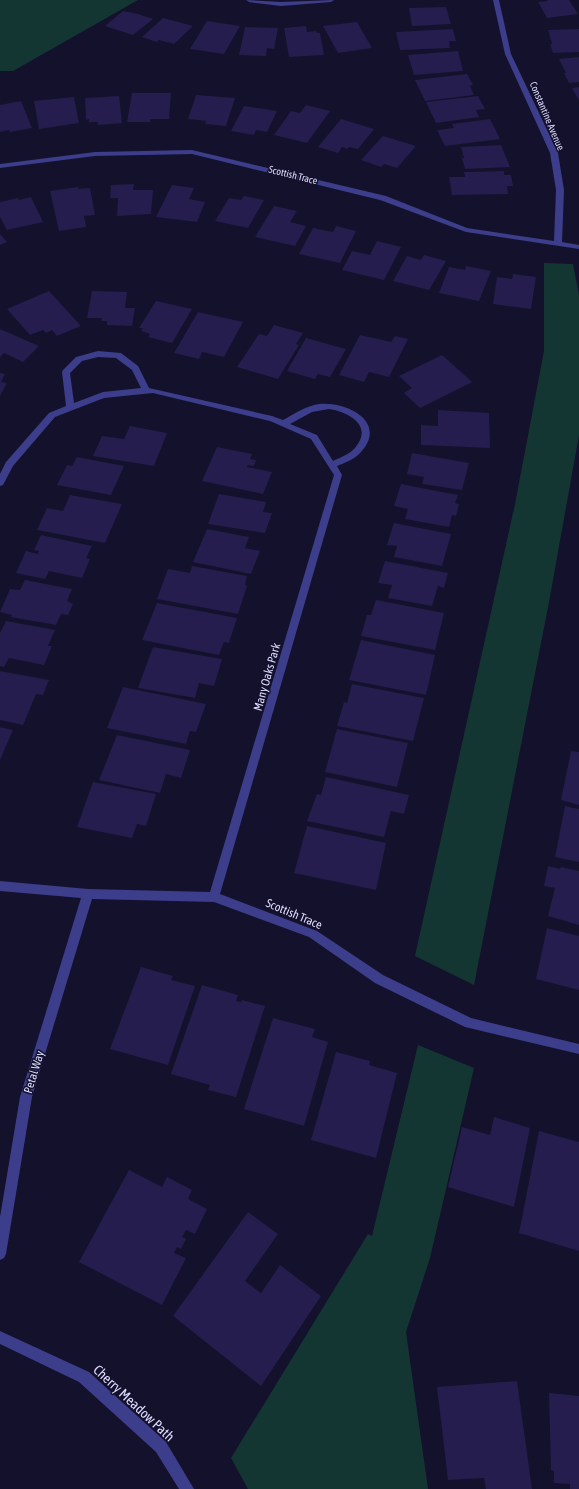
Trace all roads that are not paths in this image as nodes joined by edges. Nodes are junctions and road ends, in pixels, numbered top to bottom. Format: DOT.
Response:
graph roads {
  1 [pos="249,0"];
  2 [pos="331,0"];
  3 [pos="496,0"];
  4 [pos="0,166"];
  5 [pos="558,244"];
  6 [pos="579,246"];
  7 [pos="147,390"];
  8 [pos="70,408"];
  9 [pos="283,424"];
  10 [pos="332,466"];
  11 [pos="0,483"];
  12 [pos="0,886"];
  13 [pos="88,894"];
  14 [pos="214,897"];
  15 [pos="579,1049"];
  16 [pos="0,1254"];
  17 [pos="0,1337"];
  18 [pos="187,1489"];
  1 -- 2 [label="street"];
  3 -- 5 [label="street, Constantine Avenue"];
  4 -- 5 [label="street, Scottish Trace"];
  5 -- 6 [label="street, Scottish Trace"];
  7 -- 8 [label="street, Many Oaks Park"];
  7 -- 8 [label="street"];
  7 -- 9 [label="street, Many Oaks Park"];
  8 -- 11 [label="street, Many Oaks Park"];
  9 -- 10 [label="street, Many Oaks Park"];
  9 -- 10 [label="street"];
  10 -- 14 [label="street, Many Oaks Park"];
  12 -- 13 [label="street, Scottish Trace"];
  13 -- 14 [label="street, Scottish Trace"];
  13 -- 16 [label="street, Petal Way"];
  14 -- 15 [label="street, Scottish Trace"];
  17 -- 18 [label="street, Cherry Meadow Path"];
}
